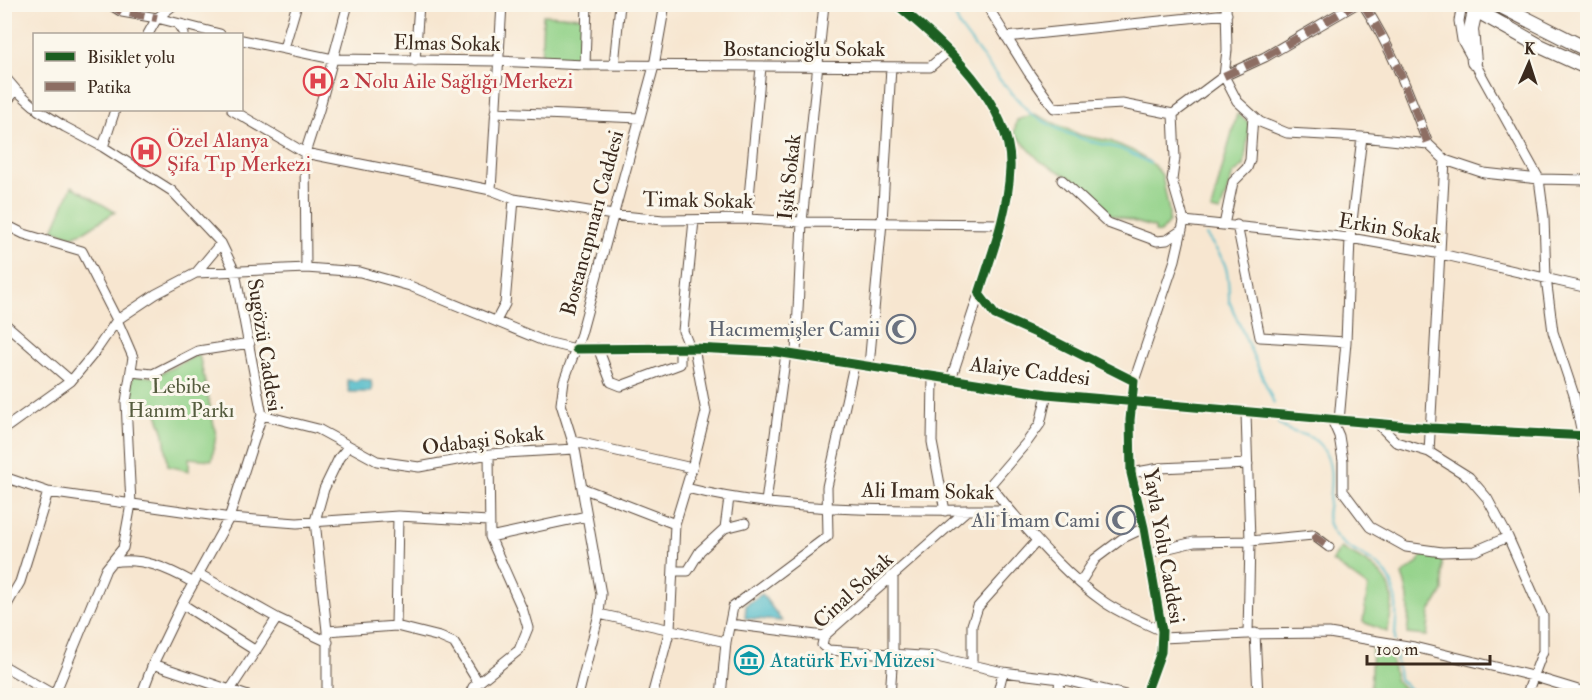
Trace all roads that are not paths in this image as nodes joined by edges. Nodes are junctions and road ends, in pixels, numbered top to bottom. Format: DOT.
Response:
graph roads {
  1 [pos="110,4"];
  2 [pos="175,4"];
  3 [pos="297,4"];
  4 [pos="348,4"];
  5 [pos="419,4"];
  6 [pos="502,4"];
  7 [pos="587,4"];
  8 [pos="620,4"];
  9 [pos="664,4"];
  10 [pos="824,4"];
  11 [pos="896,4"];
  12 [pos="986,4"];
  13 [pos="1363,4"];
  14 [pos="1497,4"];
  15 [pos="1355,5"];
  16 [pos="1471,6"];
  17 [pos="1227,9"];
  18 [pos="157,18"];
  19 [pos="178,24"];
  20 [pos="149,33"];
  21 [pos="183,33"];
  22 [pos="216,33"];
  23 [pos="1006,37"];
  24 [pos="243,40"];
  25 [pos="284,48"];
  26 [pos="1587,50"];
  27 [pos="949,51"];
  28 [pos="333,59"];
  29 [pos="414,61"];
  30 [pos="498,61"];
  31 [pos="1474,62"];
  32 [pos="585,65"];
  33 [pos="614,65"];
  34 [pos="654,66"];
  35 [pos="762,67"];
  36 [pos="891,67"];
  37 [pos="818,68"];
  38 [pos="1587,68"];
  39 [pos="4,76"];
  40 [pos="1224,76"];
  41 [pos="16,90"];
  42 [pos="4,105"];
  43 [pos="33,105"];
  44 [pos="40,111"];
  45 [pos="115,111"];
  46 [pos="234,111"];
  47 [pos="495,112"];
  48 [pos="1173,114"];
  49 [pos="1253,116"];
  50 [pos="640,118"];
  51 [pos="1362,137"];
  52 [pos="1428,144"];
  53 [pos="103,147"];
  54 [pos="305,153"];
  55 [pos="1445,160"];
  56 [pos="1539,179"];
  57 [pos="1062,180"];
  58 [pos="1587,180"];
  59 [pos="491,190"];
  60 [pos="514,200"];
  61 [pos="613,215"];
  62 [pos="747,219"];
  63 [pos="694,220"];
  64 [pos="802,222"];
  65 [pos="882,222"];
  66 [pos="4,224"];
  67 [pos="1002,224"];
  68 [pos="1224,225"];
  69 [pos="1237,225"];
  70 [pos="1183,226"];
  71 [pos="1350,238"];
  72 [pos="221,243"];
  73 [pos="1441,254"];
  74 [pos="306,268"];
  75 [pos="235,272"];
  76 [pos="196,273"];
  77 [pos="1546,278"];
  78 [pos="1587,288"];
  79 [pos="979,294"];
  80 [pos="117,320"];
  81 [pos="495,321"];
  82 [pos="5,323"];
  83 [pos="1346,342"];
  84 [pos="250,343"];
  85 [pos="576,348"];
  86 [pos="598,348"];
  87 [pos="688,348"];
  88 [pos="791,354"];
  89 [pos="854,365"];
  90 [pos="869,366"];
  91 [pos="130,372"];
  92 [pos="933,377"];
  93 [pos="951,379"];
  94 [pos="71,381"];
  95 [pos="1134,381"];
  96 [pos="1047,394"];
  97 [pos="1131,400"];
  98 [pos="1246,412"];
  99 [pos="262,415"];
  100 [pos="1336,420"];
  101 [pos="1378,424"];
  102 [pos="4,429"];
  103 [pos="1430,429"];
  104 [pos="1584,436"];
  105 [pos="574,445"];
  106 [pos="348,447"];
  107 [pos="1429,452"];
  108 [pos="489,454"];
  109 [pos="1248,464"];
  110 [pos="692,468"];
  111 [pos="1131,473"];
  112 [pos="4,477"];
  113 [pos="582,488"];
  114 [pos="686,488"];
  115 [pos="48,492"];
  116 [pos="729,498"];
  117 [pos="766,502"];
  118 [pos="1587,503"];
  119 [pos="131,504"];
  120 [pos="828,508"];
  121 [pos="967,510"];
  122 [pos="1011,510"];
  123 [pos="945,511"];
  124 [pos="398,516"];
  125 [pos="587,516"];
  126 [pos="229,518"];
  127 [pos="489,520"];
  128 [pos="315,521"];
  129 [pos="745,523"];
  130 [pos="675,524"];
  131 [pos="725,528"];
  132 [pos="1144,528"];
  133 [pos="490,537"];
  134 [pos="1508,537"];
  135 [pos="1036,541"];
  136 [pos="1251,541"];
  137 [pos="1329,547"];
  138 [pos="1148,553"];
  139 [pos="112,562"];
  140 [pos="673,571"];
  141 [pos="893,576"];
  142 [pos="196,578"];
  143 [pos="1080,583"];
  144 [pos="182,604"];
  145 [pos="4,610"];
  146 [pos="599,614"];
  147 [pos="277,618"];
  148 [pos="730,624"];
  149 [pos="396,626"];
  150 [pos="670,629"];
  151 [pos="327,631"];
  152 [pos="1162,634"];
  153 [pos="1252,634"];
  154 [pos="824,636"];
  155 [pos="328,642"];
  156 [pos="726,642"];
  157 [pos="256,651"];
  158 [pos="893,653"];
  159 [pos="153,664"];
  160 [pos="972,664"];
  161 [pos="4,666"];
  162 [pos="1003,672"];
  163 [pos="1532,676"];
  164 [pos="1060,679"];
  165 [pos="478,682"];
  166 [pos="230,690"];
  167 [pos="1587,693"];
  168 [pos="54,695"];
  169 [pos="141,696"];
  170 [pos="248,696"];
  171 [pos="327,696"];
  172 [pos="469,696"];
  173 [pos="578,696"];
  174 [pos="652,696"];
  175 [pos="721,696"];
  176 [pos="890,696"];
  177 [pos="997,696"];
  178 [pos="1058,696"];
  179 [pos="1130,696"];
  180 [pos="1145,696"];
  181 [pos="1258,696"];
  182 [pos="1323,696"];
  183 [pos="1331,696"];
  184 [pos="1526,696"];
  1 -- 18 [label="street"];
  2 -- 18 [label="street"];
  3 -- 25 [label="street"];
  4 -- 28 [label="street"];
  5 -- 29 [label="street"];
  6 -- 30 [label="street"];
  7 -- 32 [label="street"];
  8 -- 33 [label="street"];
  9 -- 34 [label="street, Bostancıpınarı Caddesi"];
  10 -- 37 [label="street, Işik Sokak"];
  11 -- 27 [label="street"];
  12 -- 23 [label="street"];
  13 -- 52 [label="street"];
  14 -- 26 [label="highway"];
  15 -- 40 [label="street"];
  16 -- 31 [label="highway"];
  16 -- 38 [label="highway"];
  17 -- 23 [label="street"];
  17 -- 40 [label="street"];
  18 -- 19 [label="street"];
  18 -- 20 [label="street"];
  19 -- 21 [label="street"];
  19 -- 22 [label="street"];
  23 -- 48 [label="street"];
  24 -- 25 [label="street, Elmas Sokak"];
  25 -- 28 [label="street, Elmas Sokak"];
  27 -- 36 [label="street, Bostancioğlu Sokak"];
  27 -- 67 [label="street"];
  28 -- 29 [label="street, Elmas Sokak"];
  28 -- 54 [label="street"];
  29 -- 30 [label="street, Elmas Sokak"];
  30 -- 32 [label="street, Elmas Sokak"];
  30 -- 47 [label="street"];
  31 -- 56 [label="street"];
  32 -- 33 [label="street, Elmas Sokak"];
  33 -- 34 [label="street, Elmas Sokak"];
  34 -- 35 [label="street, Bostancioğlu Sokak"];
  34 -- 50 [label="street, Bostancıpınarı Caddesi"];
  35 -- 37 [label="street, Bostancioğlu Sokak"];
  35 -- 62 [label="street"];
  36 -- 37 [label="street, Bostancioğlu Sokak"];
  36 -- 65 [label="street"];
  37 -- 64 [label="street, Işik Sokak"];
  39 -- 41 [label="street"];
  40 -- 48 [label="street"];
  40 -- 49 [label="street"];
  41 -- 42 [label="street"];
  41 -- 43 [label="street"];
  44 -- 53 [label="street, Sugözü Caddesi"];
  45 -- 53 [label="street"];
  46 -- 54 [label="street, Timak Sokak"];
  47 -- 50 [label="street"];
  47 -- 59 [label="street"];
  48 -- 70 [label="street"];
  49 -- 51 [label="street"];
  49 -- 68 [label="street"];
  50 -- 61 [label="street, Bostancıpınarı Caddesi"];
  51 -- 52 [label="street"];
  51 -- 71 [label="street"];
  52 -- 55 [label="street"];
  53 -- 72 [label="street, Sugözü Caddesi"];
  54 -- 59 [label="street, Timak Sokak"];
  54 -- 74 [label="street"];
  55 -- 56 [label="street"];
  55 -- 73 [label="street"];
  56 -- 58 [label="street"];
  56 -- 77 [label="street"];
  57 -- 70 [label="street"];
  59 -- 60 [label="street, Timak Sokak"];
  60 -- 61 [label="street, Timak Sokak"];
  60 -- 81 [label="street"];
  61 -- 63 [label="street, Timak Sokak"];
  61 -- 85 [label="street, Bostancıpınarı Caddesi"];
  62 -- 63 [label="street, Timak Sokak"];
  62 -- 64 [label="street, Timak Sokak"];
  63 -- 87 [label="street"];
  64 -- 65 [label="street, Timak Sokak"];
  64 -- 88 [label="street, Işik Sokak"];
  65 -- 67 [label="street, Timak Sokak"];
  65 -- 90 [label="street"];
  66 -- 80 [label="street"];
  67 -- 79 [label="street"];
  68 -- 69 [label="street, Erkin Sokak"];
  68 -- 70 [label="street, Erkin Sokak"];
  69 -- 71 [label="street, Erkin Sokak"];
  69 -- 83 [label="street"];
  70 -- 95 [label="street"];
  71 -- 73 [label="street, Erkin Sokak"];
  71 -- 83 [label="street"];
  72 -- 75 [label="street, Sugözü Caddesi"];
  72 -- 76 [label="street"];
  73 -- 77 [label="street, Erkin Sokak"];
  73 -- 103 [label="street"];
  74 -- 75 [label="street, Alaiye Caddesi"];
  74 -- 81 [label="street, Alaiye Caddesi"];
  75 -- 76 [label="street, Alaiye Caddesi"];
  75 -- 84 [label="street, Sugözü Caddesi"];
  76 -- 80 [label="street"];
  77 -- 78 [label="street, Erkin Sokak"];
  77 -- 104 [label="street"];
  79 -- 93 [label="street"];
  79 -- 95 [label="street"];
  80 -- 91 [label="street"];
  80 -- 94 [label="street"];
  81 -- 85 [label="street, Alaiye Caddesi"];
  82 -- 94 [label="street"];
  83 -- 100 [label="street"];
  84 -- 91 [label="street"];
  84 -- 99 [label="street, Sugözü Caddesi"];
  85 -- 86 [label="street, Alaiye Caddesi"];
  85 -- 105 [label="street, Bostancıpınarı Caddesi"];
  86 -- 87 [label="street, Alaiye Caddesi"];
  86 -- 87 [label="street"];
  87 -- 88 [label="street, Alaiye Caddesi"];
  87 -- 110 [label="street"];
  88 -- 89 [label="street, Alaiye Caddesi"];
  88 -- 117 [label="street, Işik Sokak"];
  89 -- 90 [label="street, Alaiye Caddesi"];
  89 -- 120 [label="street"];
  90 -- 92 [label="street, Alaiye Caddesi"];
  91 -- 119 [label="street"];
  92 -- 93 [label="street, Alaiye Caddesi"];
  92 -- 123 [label="street"];
  93 -- 96 [label="street, Alaiye Caddesi"];
  94 -- 102 [label="street"];
  95 -- 97 [label="street, Yayla Yolu Caddesi"];
  96 -- 97 [label="street, Alaiye Caddesi"];
  96 -- 122 [label="street"];
  97 -- 98 [label="street, Alaiye Caddesi"];
  97 -- 111 [label="street, Yayla Yolu Caddesi"];
  98 -- 100 [label="street, Alaiye Caddesi"];
  98 -- 109 [label="street"];
  99 -- 106 [label="street, Odabaşi Sokak"];
  99 -- 126 [label="street, Sugözü Caddesi"];
  100 -- 101 [label="street, Alaiye Caddesi"];
  100 -- 134 [label="street"];
  101 -- 103 [label="street, Alaiye Caddesi"];
  101 -- 107 [label="street"];
  103 -- 104 [label="street, Alaiye Caddesi"];
  103 -- 107 [label="street"];
  104 -- 118 [label="street"];
  105 -- 108 [label="street, Odabaşi Sokak"];
  105 -- 110 [label="street"];
  105 -- 113 [label="street, Bostancıpınarı Caddesi"];
  106 -- 108 [label="street, Odabaşi Sokak"];
  106 -- 128 [label="street"];
  107 -- 134 [label="street"];
  108 -- 127 [label="street"];
  109 -- 111 [label="street"];
  109 -- 136 [label="street"];
  110 -- 114 [label="street"];
  111 -- 132 [label="street, Yayla Yolu Caddesi"];
  112 -- 115 [label="street"];
  113 -- 125 [label="street, Bostancıpınarı Caddesi"];
  113 -- 130 [label="street"];
  114 -- 116 [label="street, Ali Imam Sokak"];
  114 -- 130 [label="street"];
  115 -- 119 [label="street"];
  115 -- 145 [label="street"];
  116 -- 117 [label="street, Ali Imam Sokak"];
  116 -- 131 [label="street"];
  117 -- 120 [label="street, Ali Imam Sokak"];
  119 -- 126 [label="street"];
  119 -- 139 [label="street"];
  120 -- 123 [label="street, Ali Imam Sokak"];
  120 -- 148 [label="street"];
  121 -- 122 [label="street, Ali Imam Sokak"];
  121 -- 123 [label="street, Ali Imam Sokak"];
  121 -- 141 [label="street, Cinal Sokak"];
  122 -- 135 [label="street, Ali Imam Sokak"];
  124 -- 127 [label="street"];
  124 -- 128 [label="street"];
  124 -- 149 [label="street"];
  125 -- 133 [label="street"];
  125 -- 146 [label="street, Bostancıpınarı Caddesi"];
  126 -- 128 [label="street"];
  126 -- 142 [label="street, Sugözü Caddesi"];
  127 -- 133 [label="street"];
  128 -- 151 [label="street"];
  129 -- 131 [label="street"];
  130 -- 140 [label="street"];
  131 -- 140 [label="street"];
  132 -- 138 [label="street, Yayla Yolu Caddesi"];
  132 -- 143 [label="street"];
  133 -- 165 [label="street"];
  134 -- 163 [label="street"];
  135 -- 143 [label="street, Ali Imam Sokak"];
  135 -- 160 [label="street"];
  136 -- 137 [label="street"];
  136 -- 138 [label="street"];
  136 -- 153 [label="street"];
  138 -- 152 [label="street, Yayla Yolu Caddesi"];
  139 -- 142 [label="street"];
  139 -- 168 [label="street"];
  140 -- 150 [label="street"];
  141 -- 154 [label="street, Cinal Sokak"];
  141 -- 158 [label="street"];
  142 -- 144 [label="street, Sugözü Caddesi"];
  142 -- 147 [label="street"];
  143 -- 152 [label="street, Ali Imam Sokak"];
  144 -- 157 [label="street"];
  144 -- 159 [label="street, Sugözü Caddesi"];
  146 -- 150 [label="street"];
  146 -- 173 [label="street, Bostancıpınarı Caddesi"];
  147 -- 155 [label="street"];
  147 -- 157 [label="street"];
  148 -- 154 [label="street"];
  148 -- 156 [label="street"];
  149 -- 151 [label="street"];
  149 -- 165 [label="street"];
  150 -- 156 [label="street"];
  150 -- 174 [label="street"];
  151 -- 155 [label="street"];
  152 -- 153 [label="street"];
  152 -- 180 [label="street, Yayla Yolu Caddesi"];
  153 -- 163 [label="street"];
  153 -- 181 [label="street"];
  154 -- 158 [label="street, Cinal Sokak"];
  155 -- 171 [label="street"];
  156 -- 175 [label="street"];
  157 -- 166 [label="street"];
  158 -- 160 [label="street, Cinal Sokak"];
  158 -- 176 [label="street"];
  159 -- 166 [label="street"];
  159 -- 169 [label="street, Sugözü Caddesi"];
  160 -- 162 [label="street, Cinal Sokak"];
  161 -- 168 [label="street"];
  162 -- 164 [label="street, Cinal Sokak"];
  162 -- 177 [label="street"];
  163 -- 167 [label="street"];
  163 -- 184 [label="street"];
  164 -- 178 [label="street"];
  164 -- 179 [label="street, Cinal Sokak"];
  165 -- 172 [label="street"];
  166 -- 170 [label="street"];
  182 -- 183 [label="street"];
}
